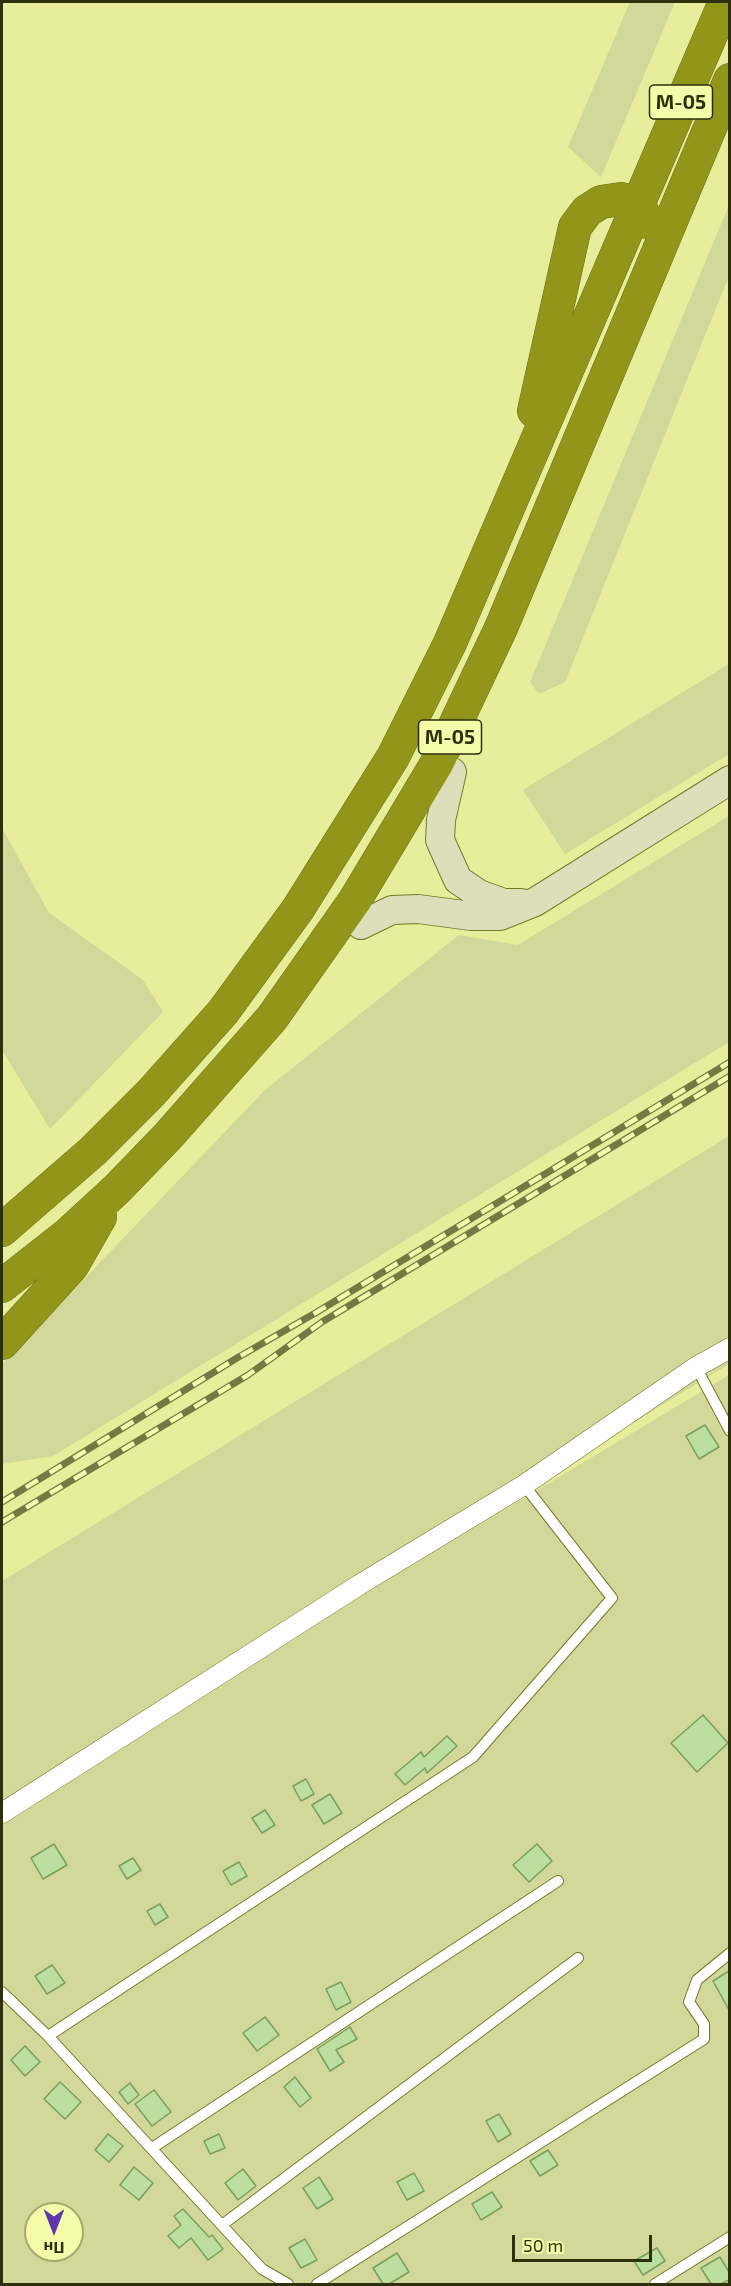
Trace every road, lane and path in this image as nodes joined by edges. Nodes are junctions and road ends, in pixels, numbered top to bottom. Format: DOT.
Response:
graph roads {
  1 [pos="725,2"];
  2 [pos="729,80"];
  3 [pos="729,97"];
  4 [pos="698,151"];
  5 [pos="638,203"];
  6 [pos="647,275"];
  7 [pos="520,482"];
  8 [pos="501,628"];
  9 [pos="452,772"];
  10 [pos="729,780"];
  11 [pos="535,902"];
  12 [pos="362,925"];
  13 [pos="272,1018"];
  14 [pos="117,1189"];
  15 [pos="6,1228"];
  16 [pos="2,1286"];
  17 [pos="2,1343"];
  18 [pos="729,1348"];
  19 [pos="696,1367"];
  20 [pos="729,1431"];
  21 [pos="524,1485"];
  22 [pos="2,1813"];
  23 [pos="558,1881"];
  24 [pos="729,1953"];
  25 [pos="578,1958"];
  26 [pos="2,1992"];
  27 [pos="48,2036"];
  28 [pos="152,2148"];
  29 [pos="222,2225"];
  30 [pos="729,2237"];
  31 [pos="288,2284"];
  32 [pos="317,2284"];
  33 [pos="654,2284"];
  1 -- 5 [label="highway, М-05"];
  2 -- 4 [label="highway, М-05"];
  3 -- 4 [label="lane"];
  4 -- 6 [label="highway, М-05"];
  5 -- 6 [label="highway"];
  5 -- 7 [label="highway, М-05"];
  5 -- 7 [label="highway"];
  6 -- 8 [label="highway, М-05"];
  7 -- 15 [label="highway, М-05"];
  8 -- 9 [label="highway"];
  8 -- 13 [label="highway, М-05"];
  9 -- 11 [label="street"];
  9 -- 12 [label="highway"];
  10 -- 11 [label="street"];
  11 -- 12 [label="street"];
  12 -- 13 [label="highway"];
  13 -- 14 [label="highway, М-05"];
  14 -- 16 [label="highway, М-05"];
  14 -- 17 [label="highway"];
  18 -- 19 [label="street"];
  19 -- 20 [label="lane"];
  19 -- 21 [label="street"];
  21 -- 22 [label="street"];
  21 -- 27 [label="lane"];
  23 -- 28 [label="lane"];
  24 -- 32 [label="lane"];
  25 -- 29 [label="lane"];
  26 -- 27 [label="lane"];
  27 -- 28 [label="lane"];
  28 -- 29 [label="lane"];
  29 -- 31 [label="lane"];
  30 -- 33 [label="lane"];
}
